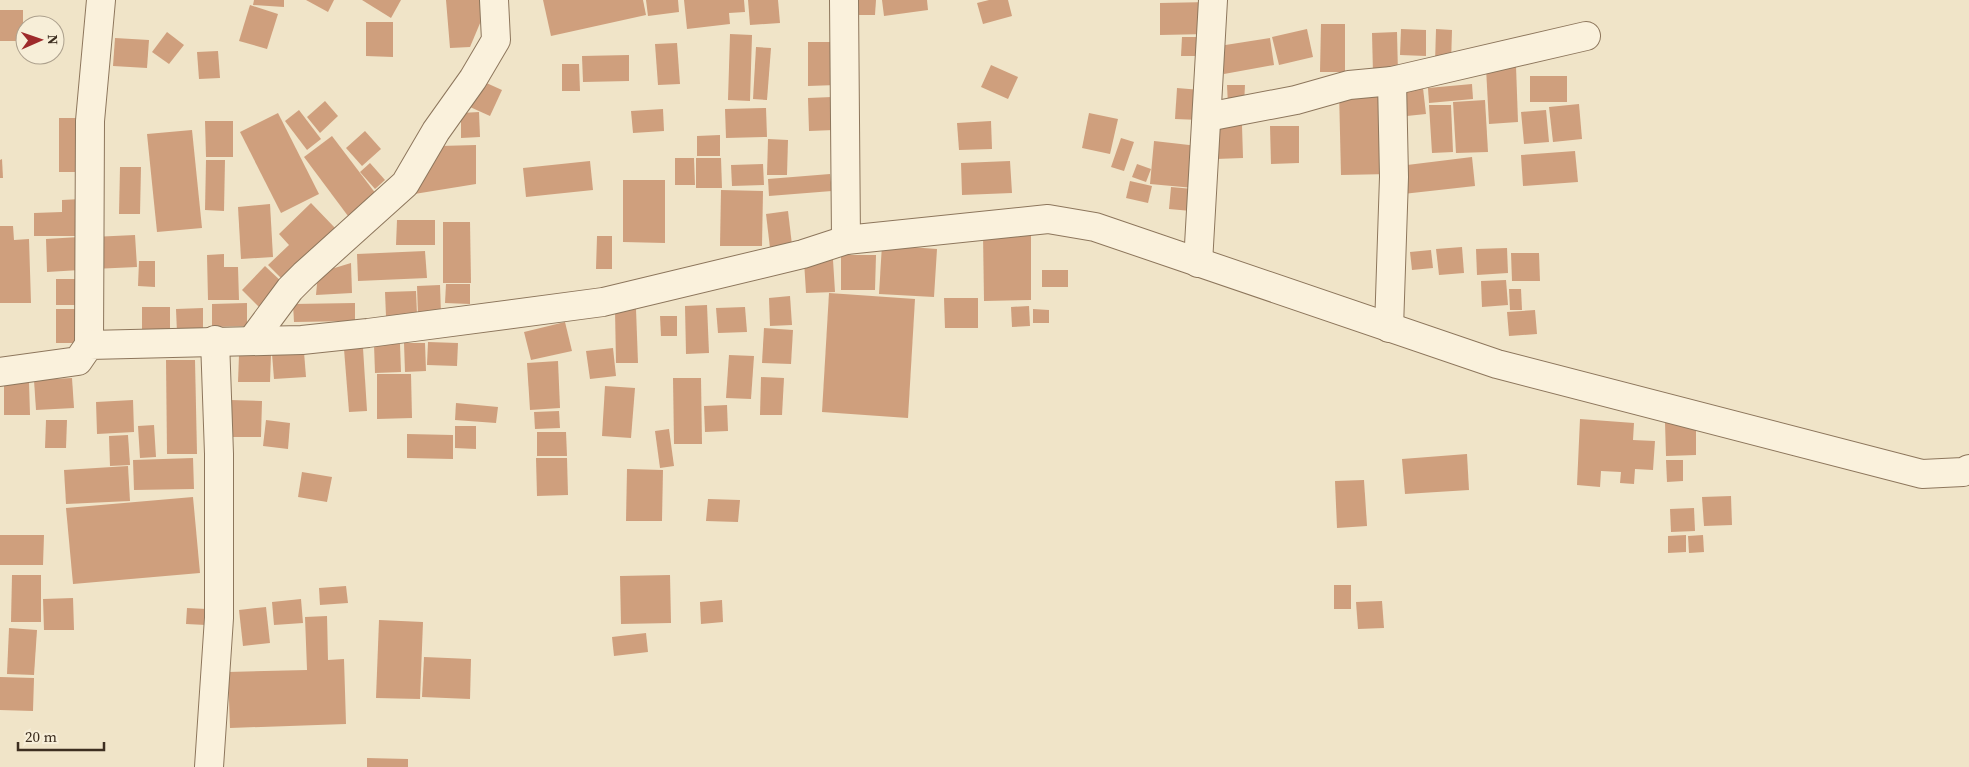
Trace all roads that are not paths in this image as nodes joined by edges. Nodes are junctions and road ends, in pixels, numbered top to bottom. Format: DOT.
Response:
graph roads {
  1 [pos="100,0"];
  2 [pos="494,0"];
  3 [pos="844,0"];
  4 [pos="1213,0"];
  5 [pos="1586,36"];
  6 [pos="1392,81"];
  7 [pos="1207,117"];
  8 [pos="846,240"];
  9 [pos="1198,263"];
  10 [pos="1389,328"];
  11 [pos="253,339"];
  12 [pos="215,340"];
  13 [pos="89,345"];
  14 [pos="0,372"];
  15 [pos="1969,469"];
  16 [pos="209,767"];
  1 -- 13 [label="street"];
  2 -- 11 [label="street"];
  3 -- 8 [label="street"];
  4 -- 7 [label="street"];
  5 -- 6 [label="street"];
  6 -- 7 [label="street"];
  6 -- 10 [label="street"];
  7 -- 9 [label="street"];
  8 -- 9 [label="street"];
  8 -- 11 [label="street"];
  9 -- 10 [label="street"];
  10 -- 15 [label="street"];
  11 -- 12 [label="street"];
  12 -- 13 [label="street"];
  12 -- 16 [label="street"];
  13 -- 14 [label="street"];
}
